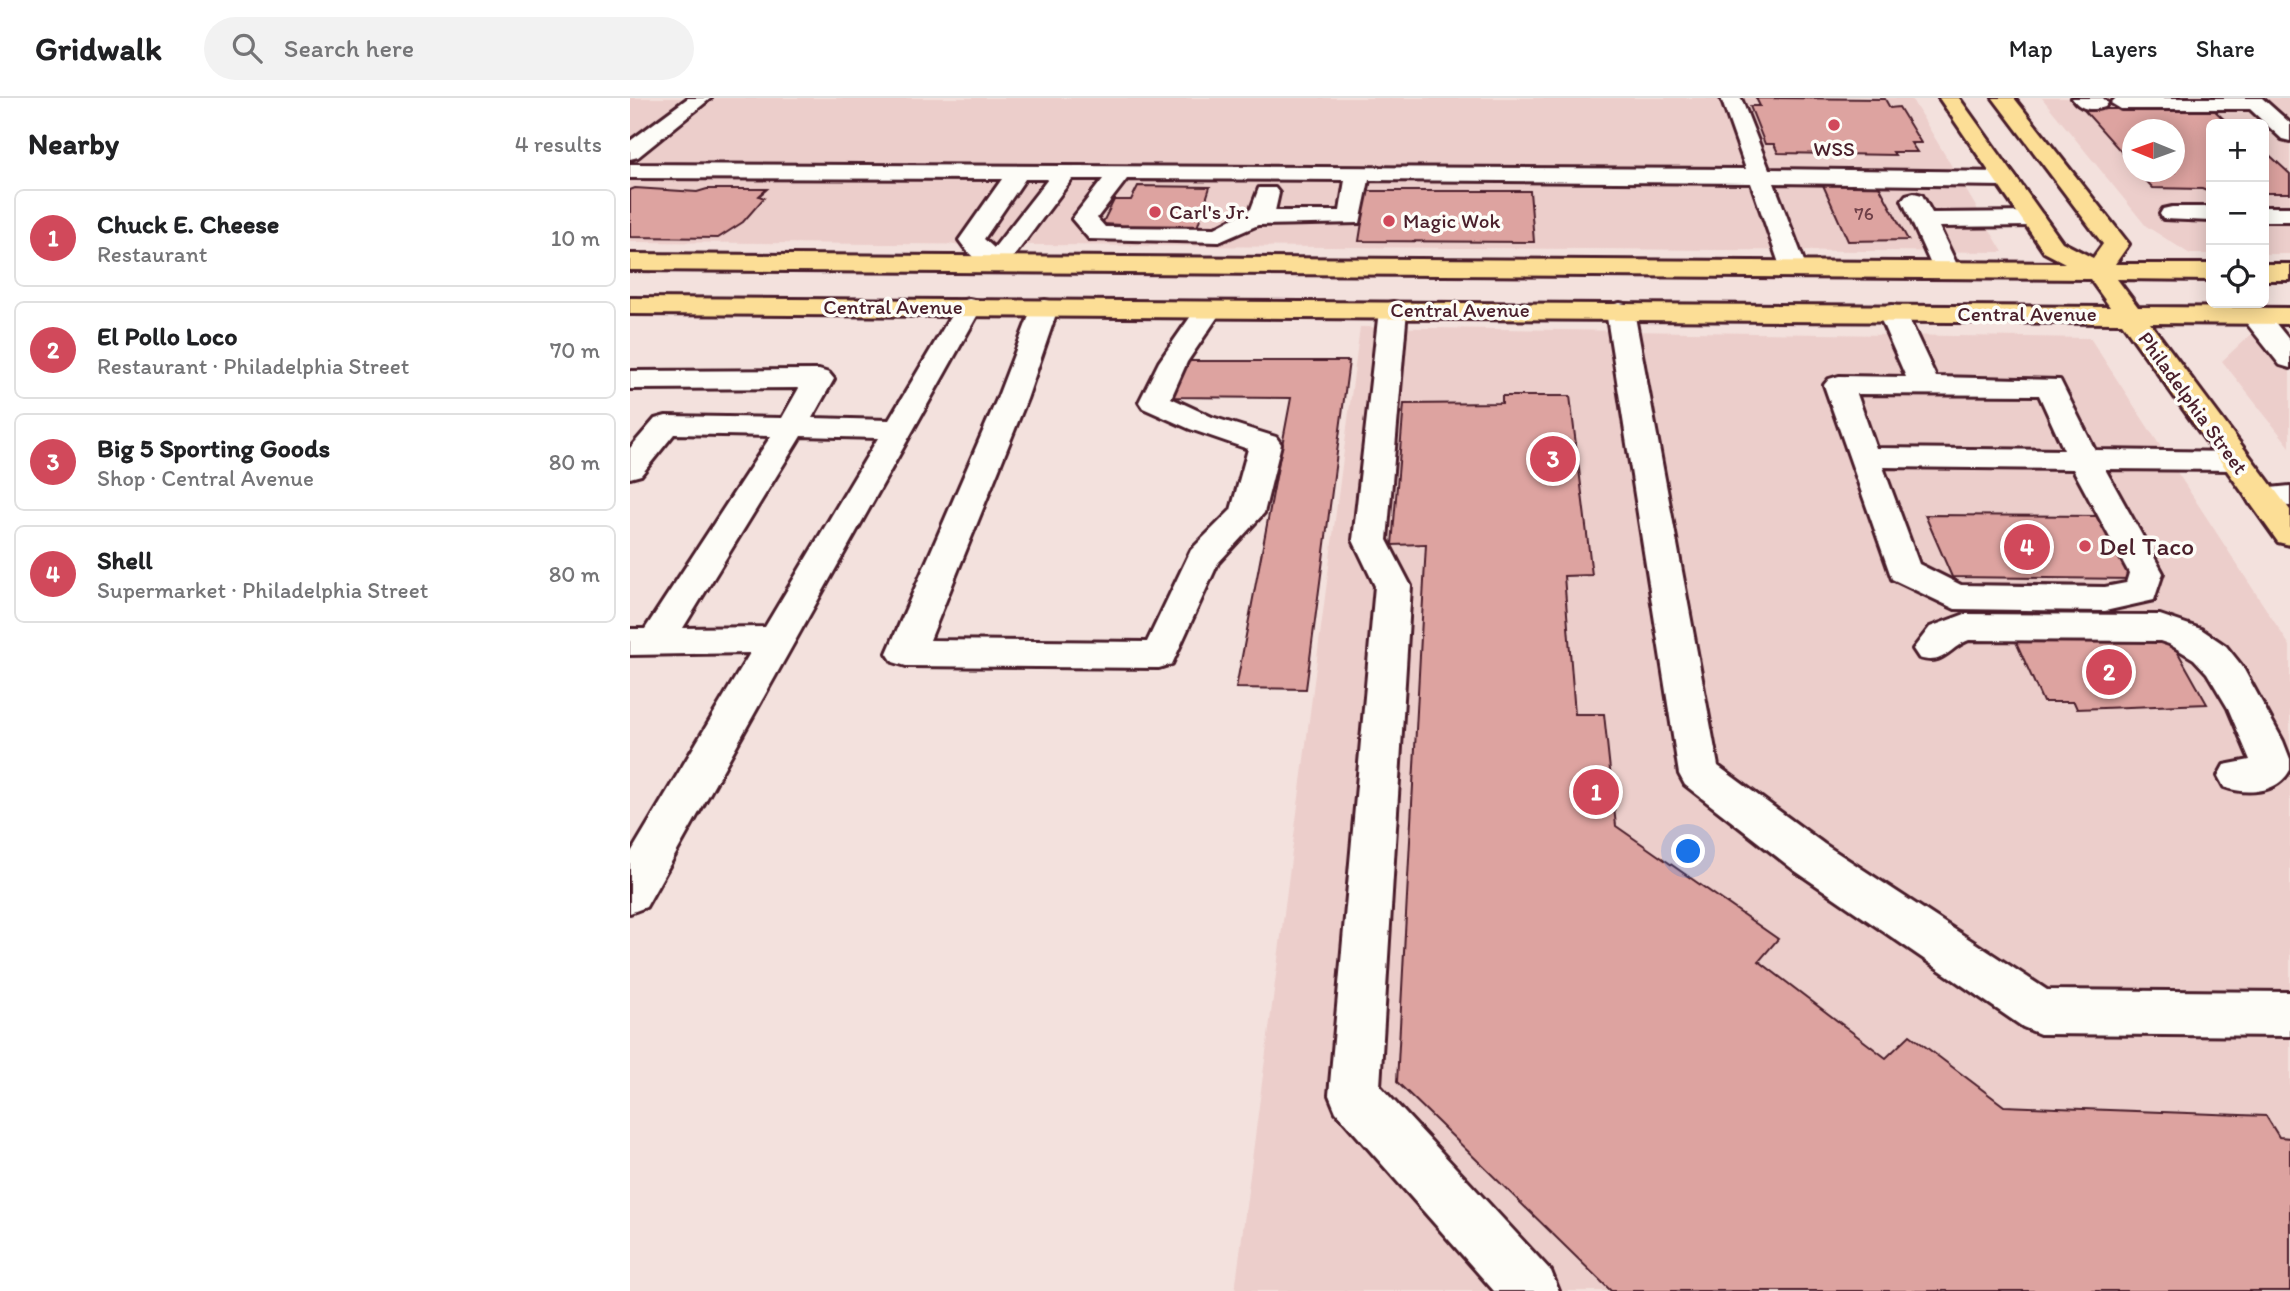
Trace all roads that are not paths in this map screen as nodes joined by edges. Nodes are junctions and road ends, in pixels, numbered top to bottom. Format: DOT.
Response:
graph roads {
  1 [pos="701,98"];
  2 [pos="1731,98"];
  3 [pos="1949,98"];
  4 [pos="2003,98"];
  5 [pos="2253,100"];
  6 [pos="2121,103"];
  7 [pos="2290,134"];
  8 [pos="630,152"];
  9 [pos="630,171"];
  10 [pos="1018,173"];
  11 [pos="1065,173"];
  12 [pos="1120,173"];
  13 [pos="1271,174"];
  14 [pos="1358,174"];
  15 [pos="1760,177"];
  16 [pos="1904,179"];
  17 [pos="2005,180"];
  18 [pos="1262,213"];
  19 [pos="2172,214"];
  20 [pos="2206,214"];
  21 [pos="2269,214"];
  22 [pos="2290,214"];
  23 [pos="2033,219"];
  24 [pos="1923,220"];
  25 [pos="630,262"];
  26 [pos="996,263"];
  27 [pos="1794,269"];
  28 [pos="1945,269"];
  29 [pos="2097,270"];
  30 [pos="2206,272"];
  31 [pos="2269,272"];
  32 [pos="2290,272"];
  33 [pos="630,306"];
  34 [pos="969,307"];
  35 [pos="1045,308"];
  36 [pos="1209,309"];
  37 [pos="1393,310"];
  38 [pos="1620,312"];
  39 [pos="1892,313"];
  40 [pos="2128,315"];
  41 [pos="2255,316"];
  42 [pos="2290,316"];
  43 [pos="2290,359"];
  44 [pos="630,380"];
  45 [pos="1926,386"];
  46 [pos="792,427"];
  47 [pos="896,429"];
  48 [pos="1866,457"];
  49 [pos="2084,459"];
  50 [pos="2236,461"];
  51 [pos="630,468"];
  52 [pos="2276,496"];
  53 [pos="2290,534"];
  54 [pos="776,640"];
  55 [pos="643,641"];
  56 [pos="1931,649"];
  57 [pos="2238,776"];
  58 [pos="630,894"];
  59 [pos="2290,1014"];
  60 [pos="1531,1291"];
  1 -- 8 [label="lane"];
  2 -- 15 [label="lane"];
  3 -- 17 [label="main road, Philadelphia Street"];
  4 -- 29 [label="main road"];
  5 -- 6 [label="lane"];
  5 -- 7 [label="lane"];
  9 -- 10 [label="lane"];
  10 -- 11 [label="lane"];
  10 -- 26 [label="lane"];
  11 -- 12 [label="lane"];
  11 -- 26 [label="lane"];
  12 -- 13 [label="lane"];
  12 -- 18 [label="lane"];
  13 -- 14 [label="lane"];
  13 -- 18 [label="lane"];
  14 -- 15 [label="lane"];
  14 -- 18 [label="lane"];
  15 -- 16 [label="lane"];
  15 -- 27 [label="lane"];
  16 -- 17 [label="lane"];
  16 -- 24 [label="lane"];
  17 -- 23 [label="main road, Philadelphia Street"];
  19 -- 20 [label="lane"];
  21 -- 22 [label="lane"];
  23 -- 24 [label="lane"];
  23 -- 29 [label="main road, Philadelphia Street"];
  24 -- 28 [label="lane"];
  25 -- 26 [label="main road, Central Avenue"];
  26 -- 27 [label="main road, Central Avenue"];
  26 -- 34 [label="main road"];
  27 -- 28 [label="main road, Central Avenue"];
  28 -- 29 [label="main road, Central Avenue"];
  29 -- 30 [label="main road, Central Avenue"];
  29 -- 40 [label="main road, Philadelphia Street"];
  31 -- 32 [label="main road"];
  33 -- 34 [label="main road, Central Avenue"];
  34 -- 35 [label="main road, Central Avenue"];
  34 -- 47 [label="lane"];
  35 -- 36 [label="main road, Central Avenue"];
  35 -- 36 [label="lane"];
  36 -- 37 [label="main road, Central Avenue"];
  37 -- 38 [label="main road, Central Avenue"];
  37 -- 60 [label="lane"];
  38 -- 39 [label="main road, Central Avenue"];
  38 -- 59 [label="lane"];
  39 -- 40 [label="main road, Central Avenue"];
  39 -- 45 [label="lane"];
  40 -- 41 [label="main road, Central Avenue"];
  40 -- 50 [label="main road, Philadelphia Street"];
  41 -- 42 [label="main road, Central Avenue"];
  41 -- 43 [label="lane"];
  44 -- 46 [label="lane"];
  45 -- 48 [label="lane"];
  45 -- 49 [label="lane"];
  46 -- 47 [label="lane"];
  46 -- 51 [label="lane"];
  46 -- 55 [label="lane"];
  47 -- 54 [label="lane"];
  48 -- 49 [label="lane"];
  48 -- 49 [label="lane"];
  49 -- 50 [label="lane"];
  50 -- 52 [label="main road, Philadelphia Street"];
  52 -- 53 [label="main road, Philadelphia Street"];
  54 -- 55 [label="lane"];
  54 -- 58 [label="lane"];
  56 -- 57 [label="lane"];
}
